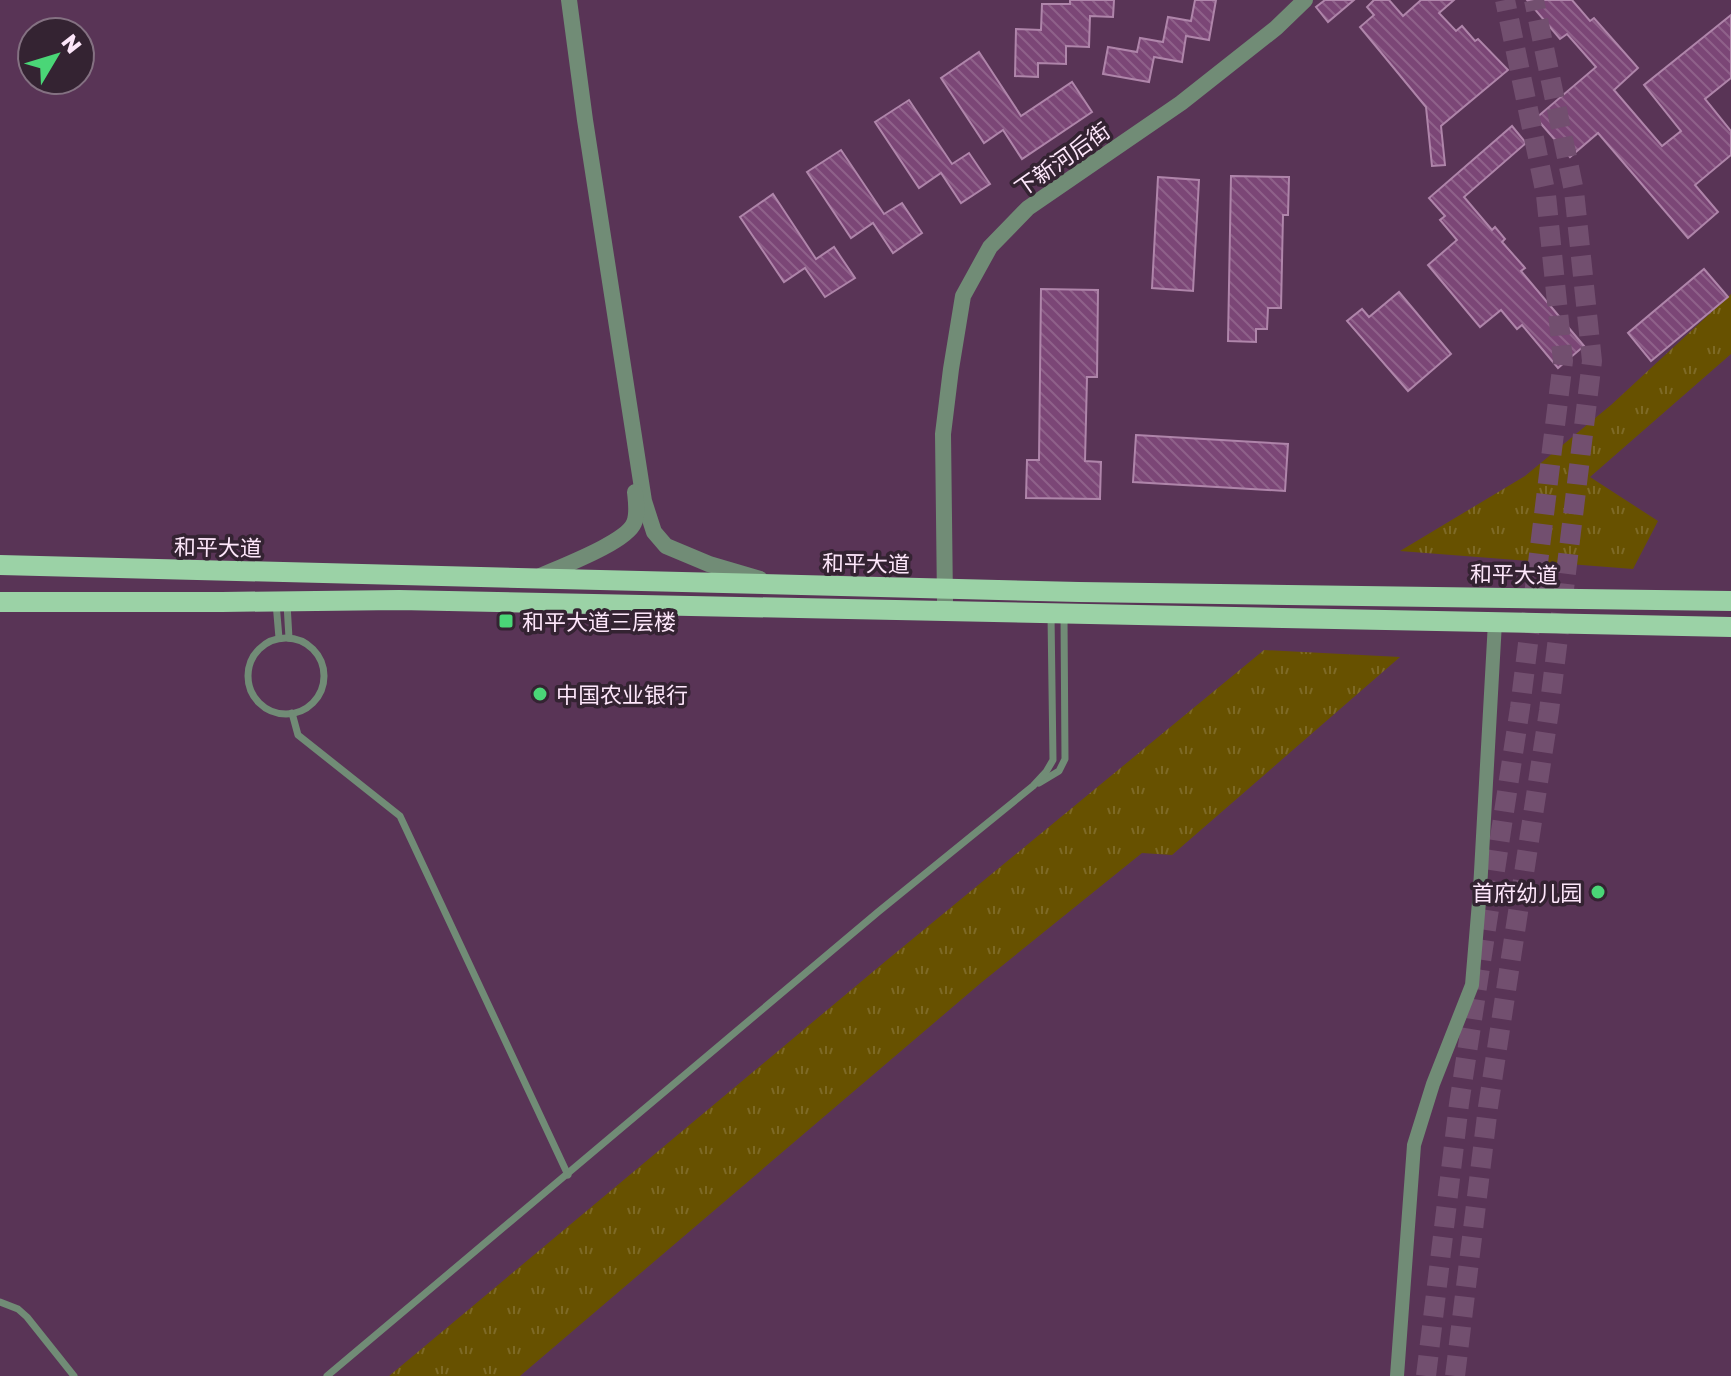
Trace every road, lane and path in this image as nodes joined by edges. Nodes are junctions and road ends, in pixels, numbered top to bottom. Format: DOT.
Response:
graph roads {
  1 [pos="562,0"];
  2 [pos="569,0"];
  3 [pos="1305,0"];
  4 [pos="0,565"];
  5 [pos="535,578"];
  6 [pos="785,585"];
  7 [pos="946,589"];
  8 [pos="281,601"];
  9 [pos="1731,601"];
  10 [pos="0,602"];
  11 [pos="945,610"];
  12 [pos="1057,613"];
  13 [pos="1495,622"];
  14 [pos="1731,627"];
  15 [pos="279,638"];
  16 [pos="289,638"];
  17 [pos="292,713"];
  18 [pos="1033,786"];
  19 [pos="568,1175"];
  20 [pos="0,1302"];
  21 [pos="74,1376"];
  22 [pos="327,1376"];
  23 [pos="1397,1376"];
  1 -- 5 [label="street"];
  2 -- 6 [label="street"];
  3 -- 7 [label="street, 下新河后街"];
  4 -- 5 [label="main road, 和平大道"];
  5 -- 6 [label="main road, 和平大道"];
  6 -- 7 [label="main road, 和平大道"];
  7 -- 9 [label="main road, 和平大道"];
  7 -- 11 [label="street, 下新河后街"];
  8 -- 10 [label="main road, 和平大道"];
  8 -- 11 [label="main road, 和平大道"];
  8 -- 15 [label="lane"];
  8 -- 16 [label="lane"];
  11 -- 12 [label="main road, 和平大道"];
  12 -- 13 [label="main road, 和平大道"];
  12 -- 18 [label="lane"];
  12 -- 18 [label="lane"];
  13 -- 14 [label="main road, 和平大道"];
  13 -- 23 [label="street"];
  15 -- 16 [label="lane"];
  15 -- 17 [label="lane"];
  16 -- 17 [label="lane"];
  17 -- 19 [label="lane"];
  18 -- 19 [label="lane"];
  19 -- 22 [label="lane"];
  20 -- 21 [label="lane"];
}
